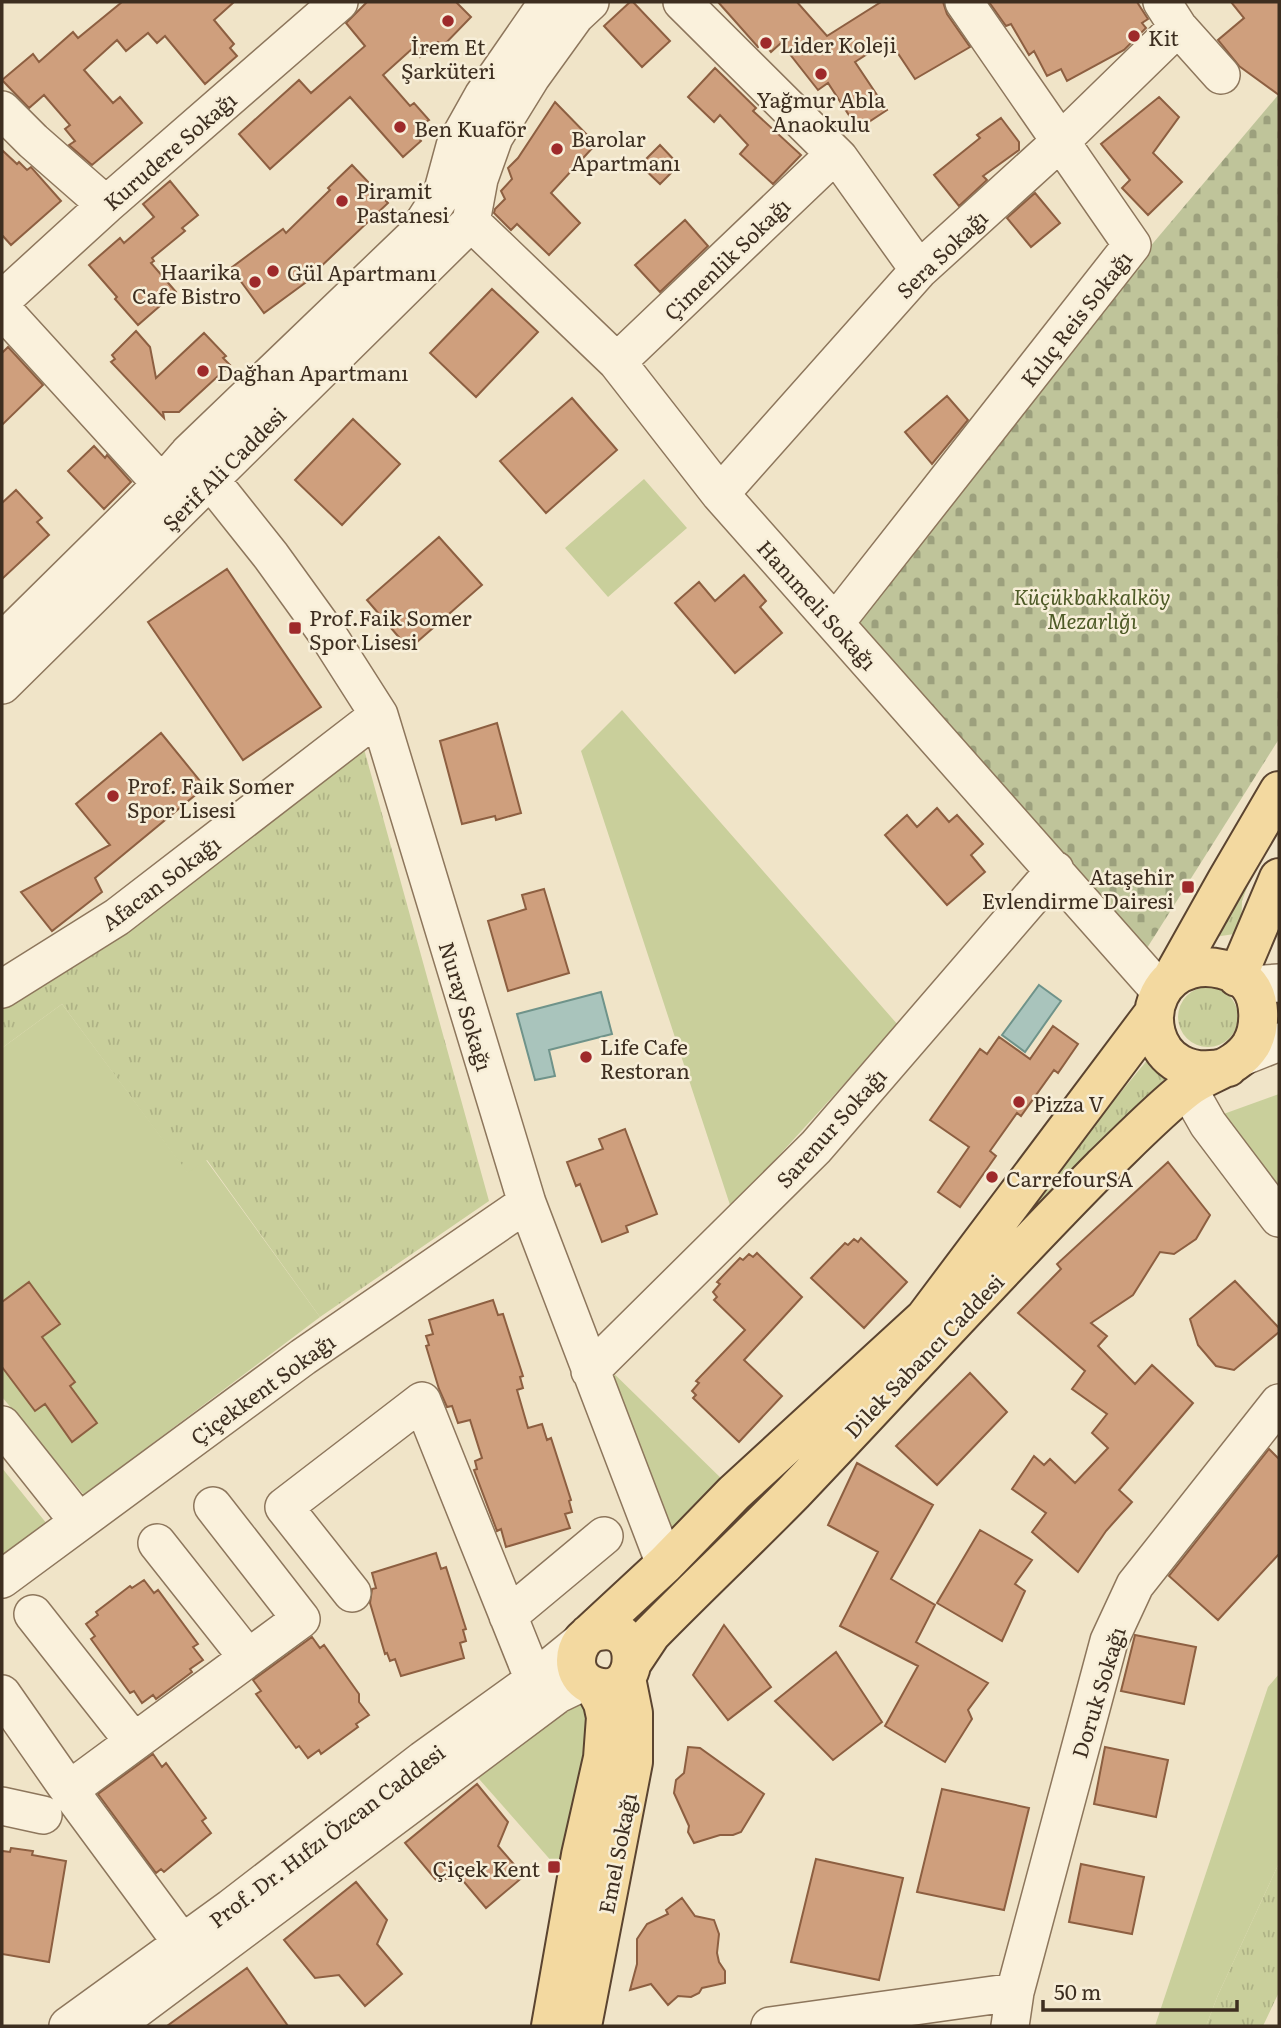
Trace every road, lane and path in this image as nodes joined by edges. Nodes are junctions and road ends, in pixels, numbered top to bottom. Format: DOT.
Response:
graph roads {
  1 [pos="339,2"];
  2 [pos="548,2"];
  3 [pos="590,2"];
  4 [pos="682,2"];
  5 [pos="964,2"];
  6 [pos="1170,14"];
  7 [pos="1222,75"];
  8 [pos="2,110"];
  9 [pos="1061,141"];
  10 [pos="835,154"];
  11 [pos="106,205"];
  12 [pos="471,222"];
  13 [pos="919,270"];
  14 [pos="2,300"];
  15 [pos="2,309"];
  16 [pos="617,362"];
  17 [pos="200,466"];
  18 [pos="720,494"];
  19 [pos="173,496"];
  20 [pos="835,623"];
  21 [pos="2,642"];
  22 [pos="2,685"];
  23 [pos="379,715"];
  24 [pos="1279,791"];
  25 [pos="1055,870"];
  26 [pos="1279,877"];
  27 [pos="1255,982"];
  28 [pos="2,989"];
  29 [pos="1162,995"];
  30 [pos="1279,1041"];
  31 [pos="1236,1061"];
  32 [pos="1187,1087"];
  33 [pos="527,1203"];
  34 [pos="1279,1218"];
  35 [pos="590,1371"];
  36 [pos="1279,1403"];
  37 [pos="2,1425"];
  38 [pos="213,1506"];
  39 [pos="79,1522"];
  40 [pos="604,1536"];
  41 [pos="157,1543"];
  42 [pos="665,1564"];
  43 [pos="2,1578"];
  44 [pos="352,1593"];
  45 [pos="33,1614"];
  46 [pos="508,1616"];
  47 [pos="586,1637"];
  48 [pos="248,1658"];
  49 [pos="610,1676"];
  50 [pos="534,1680"];
  51 [pos="2,1694"];
  52 [pos="134,1742"];
  53 [pos="69,1790"];
  54 [pos="2,1806"];
  55 [pos="43,1815"];
  56 [pos="182,1943"];
  57 [pos="1012,2009"];
  58 [pos="68,2026"];
  59 [pos="114,2026"];
  60 [pos="551,2026"];
  61 [pos="582,2026"];
  62 [pos="770,2026"];
  1 -- 11 [label="street, Kurudere Sokağı"];
  2 -- 17 [label="street, Şerif Ali Caddesi"];
  3 -- 12 [label="street"];
  4 -- 10 [label="street"];
  5 -- 9 [label="street, Kılıç Reis Sokağı"];
  6 -- 7 [label="street"];
  6 -- 9 [label="street, Sera Sokağı"];
  8 -- 11 [label="street"];
  9 -- 13 [label="street, Sera Sokağı"];
  9 -- 20 [label="street, Kılıç Reis Sokağı"];
  10 -- 13 [label="street"];
  10 -- 16 [label="street, Çimenlik Sokağı"];
  11 -- 14 [label="street, Kurudere Sokağı"];
  12 -- 16 [label="street, Hanımeli Sokağı"];
  12 -- 17 [label="street, Şerif Ali Caddesi"];
  13 -- 18 [label="street, Sera Sokağı"];
  15 -- 19 [label="street"];
  16 -- 18 [label="street, Hanımeli Sokağı"];
  17 -- 19 [label="street, Şerif Ali Caddesi"];
  17 -- 23 [label="street, Nuray Sokağı"];
  18 -- 20 [label="street, Hanımeli Sokağı"];
  19 -- 21 [label="street, Şerif Ali Caddesi"];
  19 -- 22 [label="street, Şerif Ali Caddesi"];
  20 -- 25 [label="street, Hanımeli Sokağı"];
  23 -- 28 [label="street, Afacan Sokağı"];
  23 -- 33 [label="street, Nuray Sokağı"];
  24 -- 29 [label="main road, Dilek Sabancı Caddesi"];
  25 -- 29 [label="street, Hanımeli Sokağı"];
  25 -- 35 [label="street, Sarenur Sokağı"];
  26 -- 27 [label="main road"];
  27 -- 29 [label="main road"];
  27 -- 31 [label="main road"];
  29 -- 31 [label="main road"];
  29 -- 42 [label="main road, Dilek Sabancı Caddesi"];
  30 -- 31 [label="street"];
  31 -- 32 [label="main road, Dilek Sabancı Caddesi"];
  32 -- 34 [label="street"];
  32 -- 49 [label="main road, Dilek Sabancı Caddesi"];
  33 -- 35 [label="street, Nuray Sokağı"];
  33 -- 39 [label="street, Çiçekkent Sokağı"];
  35 -- 42 [label="street, Nuray Sokağı"];
  36 -- 57 [label="street, Doruk Sokağı"];
  37 -- 39 [label="street"];
  38 -- 48 [label="street"];
  39 -- 43 [label="street, Çiçekkent Sokağı"];
  40 -- 46 [label="street"];
  41 -- 48 [label="street"];
  42 -- 47 [label="main road, Dilek Sabancı Caddesi"];
  44 -- 46 [label="street"];
  45 -- 52 [label="street"];
  46 -- 50 [label="street"];
  47 -- 49 [label="main road"];
  47 -- 49 [label="main road"];
  47 -- 50 [label="street, Prof. Dr. Hıfzı Özcan Caddesi"];
  48 -- 52 [label="street"];
  49 -- 59 [label="street, Prof. Dr. Hıfzı Özcan Caddesi"];
  49 -- 60 [label="main road, Emel Sokağı"];
  49 -- 61 [label="main road, Emel Sokağı"];
  50 -- 56 [label="street, Prof. Dr. Hıfzı Özcan Caddesi"];
  51 -- 53 [label="street"];
  52 -- 53 [label="street"];
  53 -- 56 [label="street"];
  54 -- 55 [label="street"];
  56 -- 58 [label="street, Prof. Dr. Hıfzı Özcan Caddesi"];
  57 -- 62 [label="street"];
}
